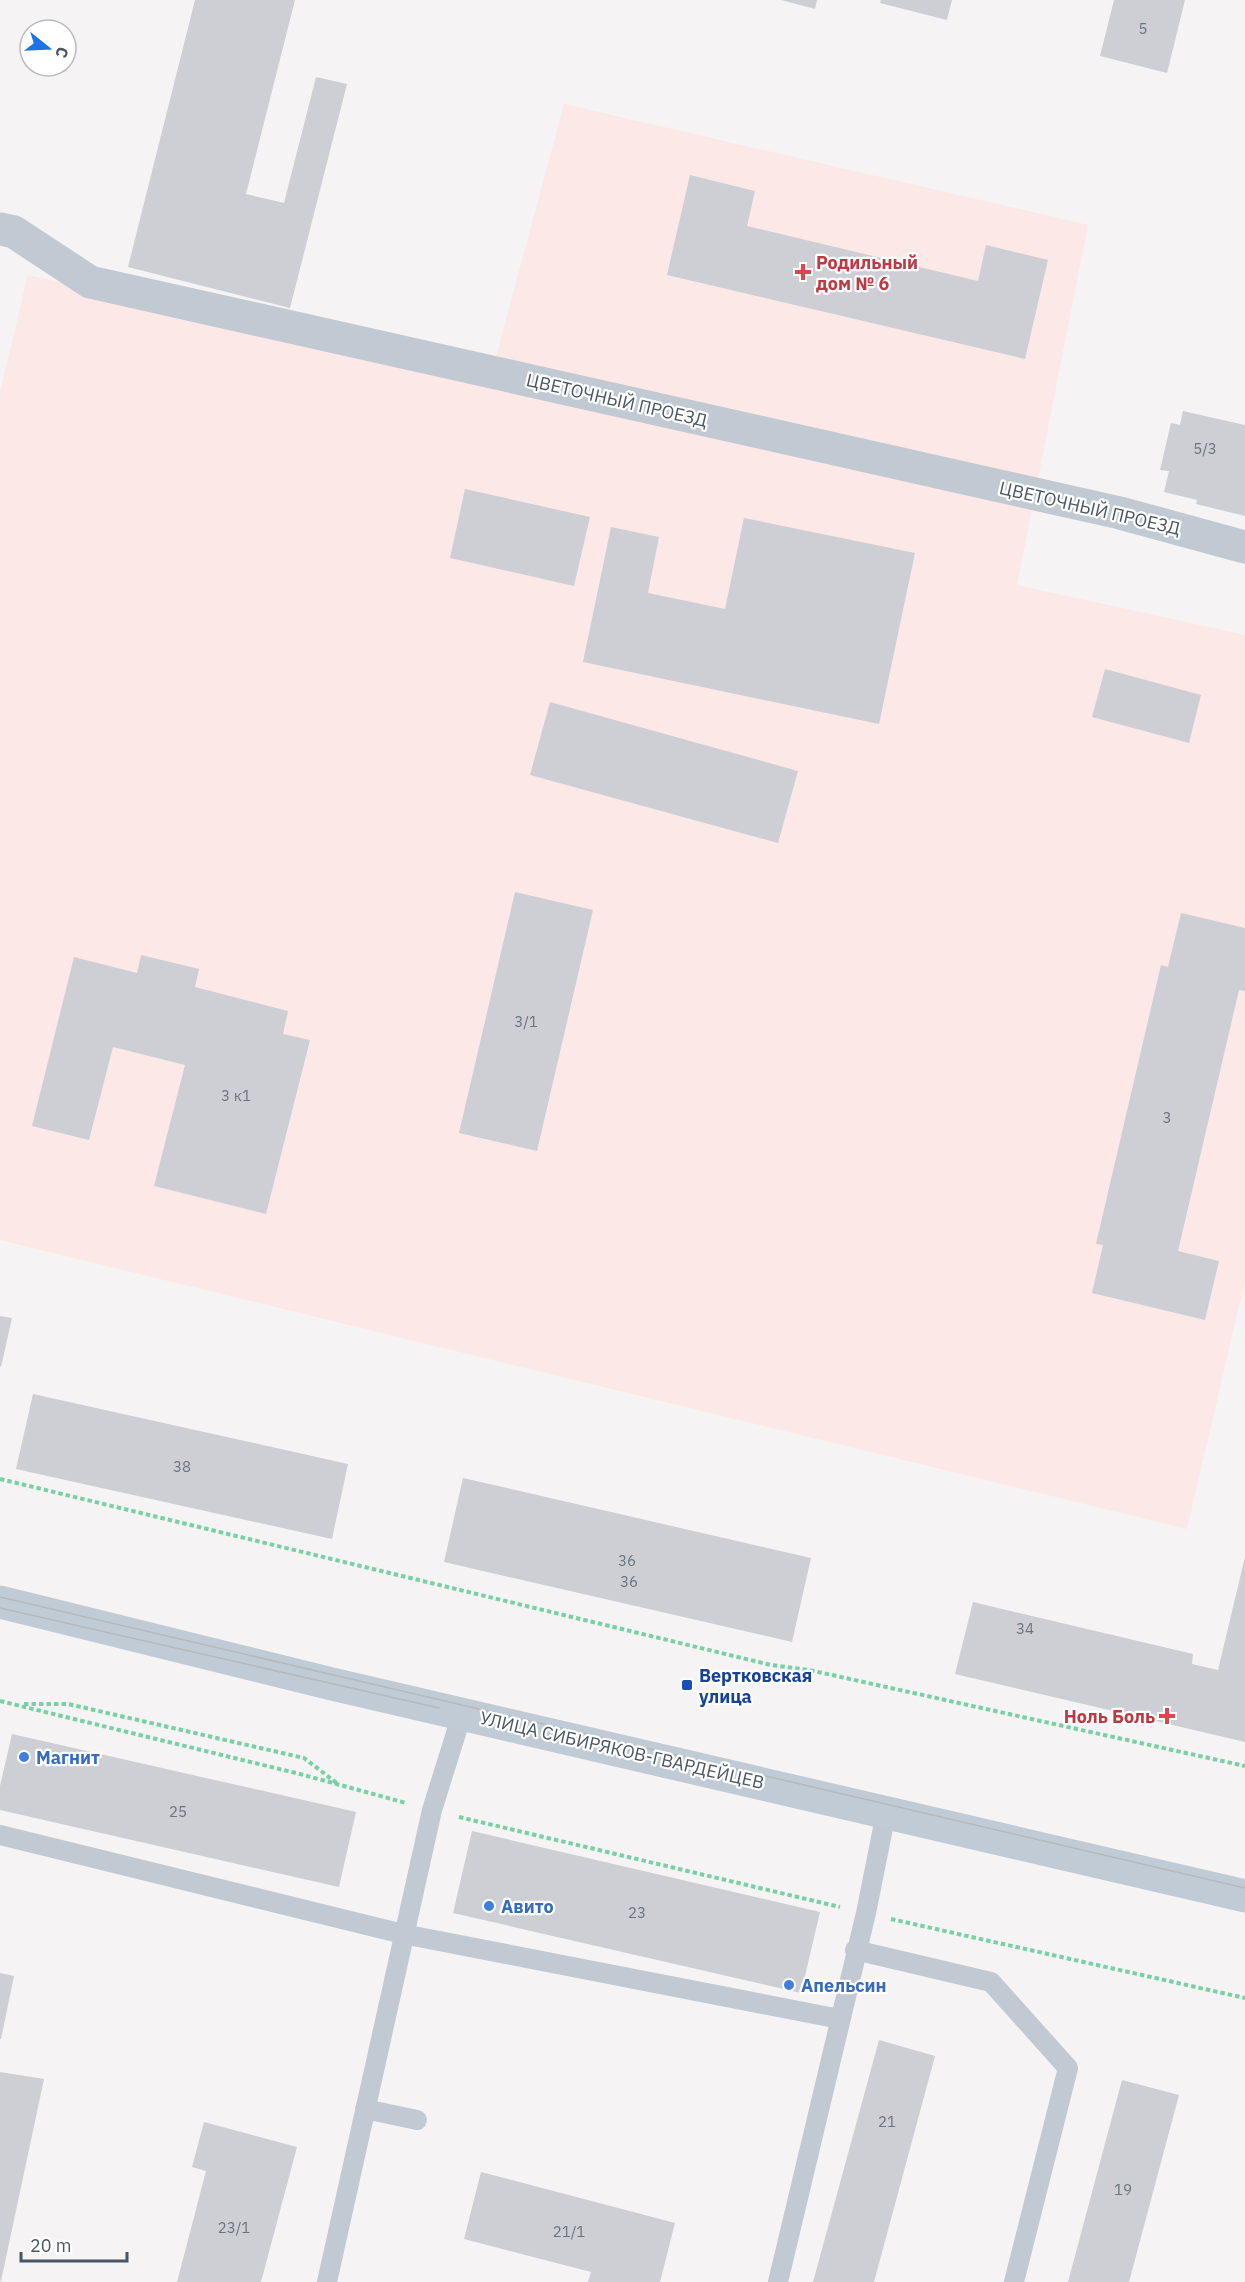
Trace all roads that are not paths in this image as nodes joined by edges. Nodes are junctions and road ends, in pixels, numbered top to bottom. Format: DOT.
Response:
graph roads {
  1 [pos="0,229"];
  2 [pos="1245,547"];
  3 [pos="0,1602"];
  4 [pos="462,1714"];
  5 [pos="886,1813"];
  6 [pos="0,1835"];
  7 [pos="1245,1896"];
  8 [pos="403,1935"];
  9 [pos="855,1950"];
  10 [pos="840,2019"];
  11 [pos="365,2109"];
  12 [pos="417,2120"];
  13 [pos="327,2282"];
  14 [pos="778,2282"];
  15 [pos="1014,2282"];
  1 -- 2 [label="street, ЦВЕТОЧНЫЙ ПРОЕЗД"];
  3 -- 4 [label="main road, УЛИЦА СИБИРЯКОВ-ГВАРДЕЙЦЕВ"];
  4 -- 5 [label="main road, УЛИЦА СИБИРЯКОВ-ГВАРДЕЙЦЕВ"];
  4 -- 8 [label="lane"];
  5 -- 7 [label="main road, УЛИЦА СИБИРЯКОВ-ГВАРДЕЙЦЕВ"];
  5 -- 9 [label="lane"];
  6 -- 8 [label="lane"];
  8 -- 10 [label="lane"];
  8 -- 11 [label="lane"];
  9 -- 10 [label="lane"];
  9 -- 15 [label="lane"];
  10 -- 14 [label="lane"];
  11 -- 12 [label="lane"];
  11 -- 13 [label="lane"];
}
